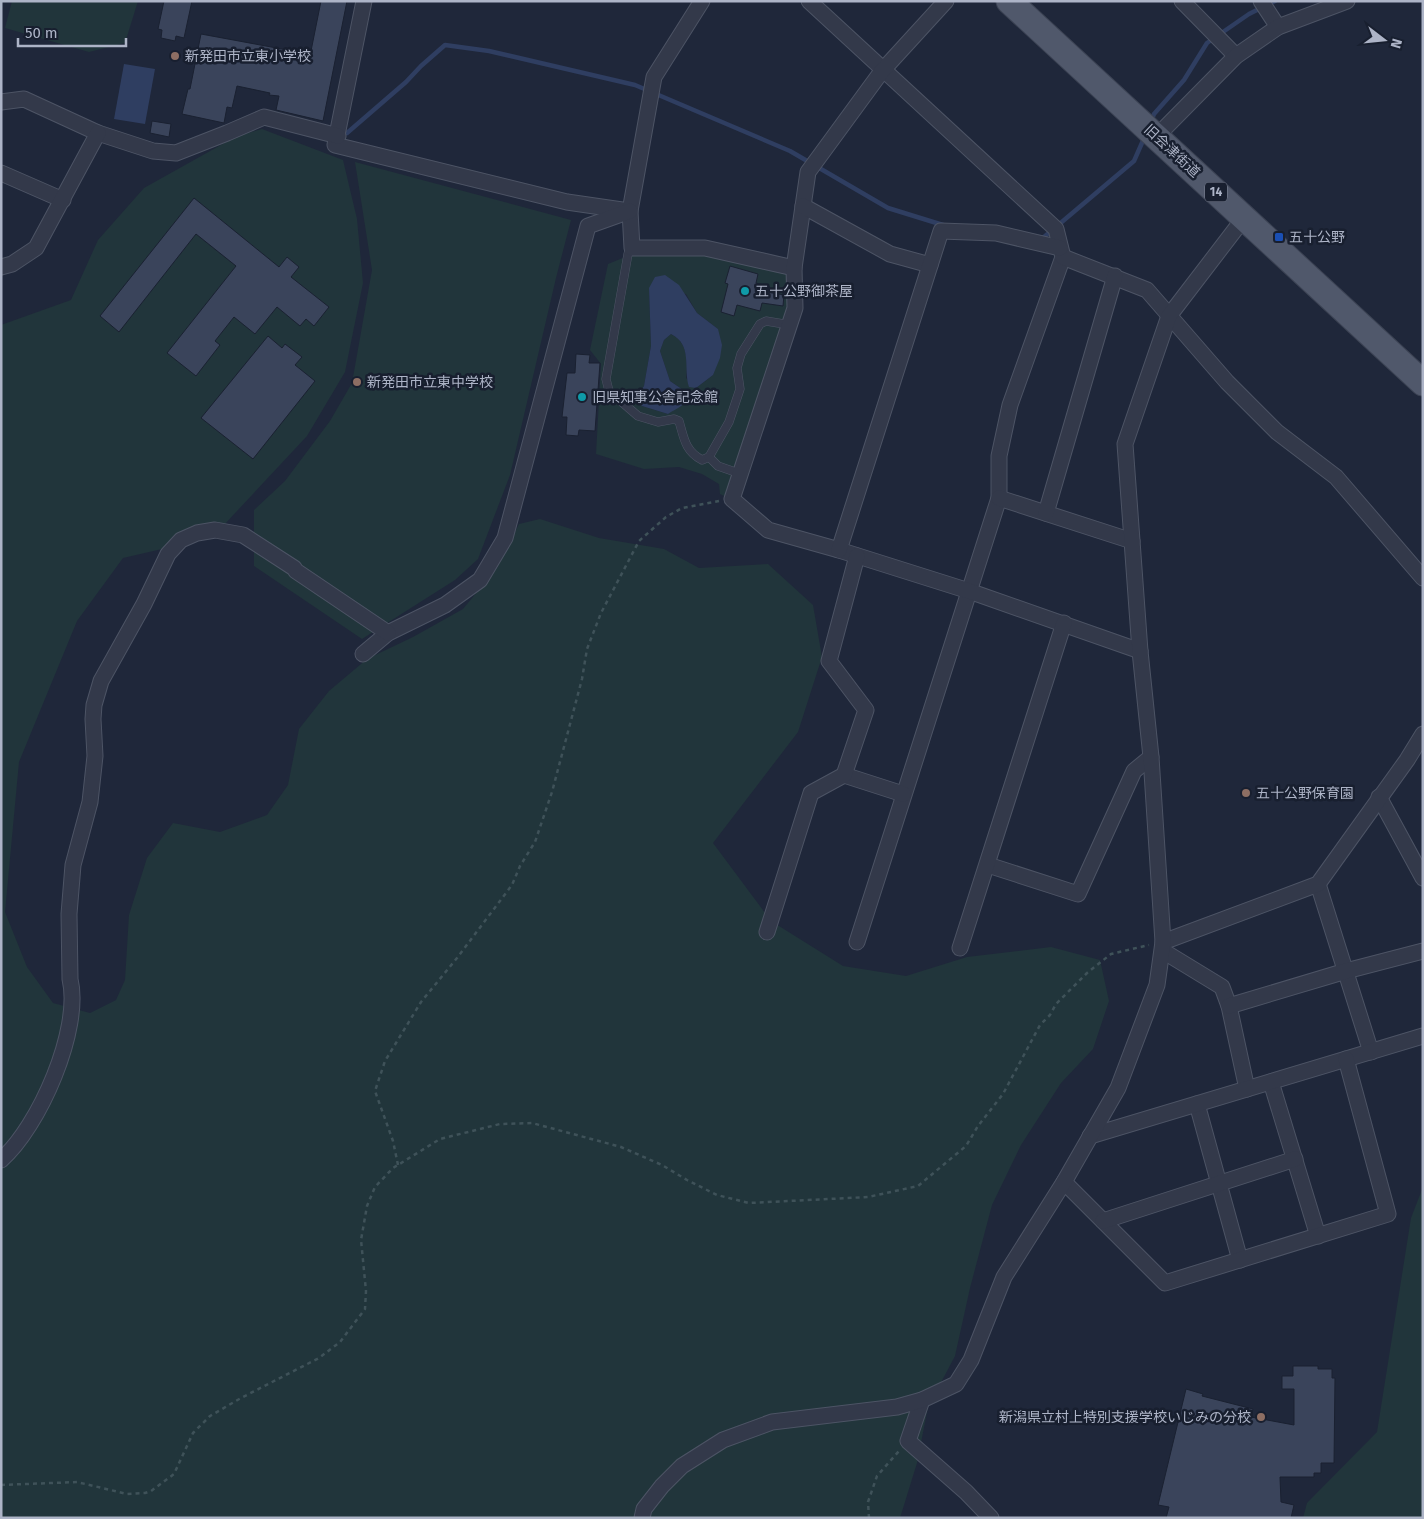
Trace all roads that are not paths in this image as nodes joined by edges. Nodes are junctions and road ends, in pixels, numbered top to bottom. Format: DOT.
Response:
graph roads {
  1 [pos="364,1"];
  2 [pos="702,1"];
  3 [pos="809,1"];
  4 [pos="946,1"];
  5 [pos="1008,1"];
  6 [pos="1182,1"];
  7 [pos="1261,1"];
  8 [pos="1347,1"];
  9 [pos="1278,27"];
  10 [pos="1236,56"];
  11 [pos="882,71"];
  12 [pos="1,102"];
  13 [pos="98,133"];
  14 [pos="338,136"];
  15 [pos="1156,136"];
  16 [pos="1,173"];
  17 [pos="63,200"];
  18 [pos="803,206"];
  19 [pos="630,211"];
  20 [pos="1244,218"];
  21 [pos="632,248"];
  22 [pos="1061,252"];
  23 [pos="5,263"];
  24 [pos="930,265"];
  25 [pos="794,268"];
  26 [pos="1115,276"];
  27 [pos="1169,316"];
  28 [pos="790,325"];
  29 [pos="1423,383"];
  30 [pos="708,457"];
  31 [pos="741,474"];
  32 [pos="999,498"];
  33 [pos="1046,513"];
  34 [pos="1132,541"];
  35 [pos="839,550"];
  36 [pos="857,556"];
  37 [pos="1423,578"];
  38 [pos="969,592"];
  39 [pos="1064,623"];
  40 [pos="388,634"];
  41 [pos="1140,651"];
  42 [pos="363,654"];
  43 [pos="1423,734"];
  44 [pos="1151,757"];
  45 [pos="844,775"];
  46 [pos="903,794"];
  47 [pos="1379,797"];
  48 [pos="988,864"];
  49 [pos="1423,878"];
  50 [pos="1318,884"];
  51 [pos="767,932"];
  52 [pos="857,942"];
  53 [pos="1163,946"];
  54 [pos="960,948"];
  55 [pos="1423,951"];
  56 [pos="1346,971"];
  57 [pos="1229,1006"];
  58 [pos="1423,1036"];
  59 [pos="1370,1052"];
  60 [pos="1346,1059"];
  61 [pos="1271,1082"];
  62 [pos="1248,1089"];
  63 [pos="1197,1104"];
  64 [pos="1090,1136"];
  65 [pos="1295,1159"];
  66 [pos="1,1160"];
  67 [pos="1064,1182"];
  68 [pos="1219,1184"];
  69 [pos="1103,1221"];
  70 [pos="1318,1236"];
  71 [pos="1240,1260"];
  72 [pos="922,1400"];
  73 [pos="642,1518"];
  74 [pos="991,1518"];
  1 -- 14 [label="street"];
  2 -- 19 [label="street"];
  3 -- 11 [label="street"];
  4 -- 11 [label="street"];
  5 -- 15 [label="main road, 旧会津街道 / 14"];
  6 -- 10 [label="street"];
  7 -- 9 [label="street"];
  8 -- 9 [label="street"];
  9 -- 10 [label="street"];
  10 -- 15 [label="street"];
  11 -- 18 [label="street"];
  11 -- 22 [label="street"];
  12 -- 13 [label="street"];
  13 -- 14 [label="street"];
  13 -- 17 [label="street"];
  14 -- 19 [label="street"];
  15 -- 20 [label="main road, 旧会津街道 / 14"];
  16 -- 17 [label="street"];
  17 -- 23 [label="street"];
  18 -- 24 [label="street"];
  18 -- 25 [label="street"];
  19 -- 21 [label="street"];
  19 -- 40 [label="street"];
  20 -- 27 [label="street"];
  20 -- 29 [label="main road, 旧会津街道 / 14"];
  21 -- 25 [label="street"];
  21 -- 30 [label="lane"];
  22 -- 24 [label="street"];
  22 -- 26 [label="street"];
  22 -- 32 [label="street"];
  24 -- 35 [label="street"];
  25 -- 28 [label="street"];
  26 -- 27 [label="street"];
  26 -- 33 [label="street"];
  27 -- 34 [label="street"];
  27 -- 37 [label="street"];
  28 -- 30 [label="lane"];
  28 -- 31 [label="street"];
  30 -- 31 [label="lane"];
  31 -- 35 [label="street"];
  32 -- 33 [label="street"];
  32 -- 38 [label="street"];
  33 -- 34 [label="street"];
  34 -- 41 [label="street"];
  35 -- 36 [label="street"];
  36 -- 38 [label="street"];
  36 -- 45 [label="street"];
  38 -- 39 [label="street"];
  38 -- 46 [label="street"];
  39 -- 41 [label="street"];
  39 -- 48 [label="street"];
  40 -- 42 [label="street"];
  40 -- 66 [label="street"];
  41 -- 44 [label="street"];
  43 -- 47 [label="street"];
  44 -- 48 [label="street"];
  44 -- 53 [label="street"];
  45 -- 46 [label="street"];
  45 -- 51 [label="street"];
  46 -- 52 [label="street"];
  47 -- 49 [label="street"];
  47 -- 50 [label="street"];
  48 -- 54 [label="street"];
  50 -- 53 [label="street"];
  50 -- 56 [label="street"];
  53 -- 57 [label="street"];
  53 -- 64 [label="street"];
  55 -- 56 [label="street"];
  56 -- 57 [label="street"];
  56 -- 59 [label="street"];
  57 -- 62 [label="street"];
  58 -- 59 [label="street"];
  59 -- 60 [label="street"];
  60 -- 61 [label="street"];
  60 -- 70 [label="street"];
  61 -- 62 [label="street"];
  61 -- 65 [label="street"];
  62 -- 63 [label="street"];
  63 -- 64 [label="street"];
  63 -- 68 [label="street"];
  64 -- 67 [label="street"];
  65 -- 68 [label="street"];
  65 -- 70 [label="street"];
  67 -- 69 [label="street"];
  67 -- 72 [label="street"];
  68 -- 69 [label="street"];
  68 -- 71 [label="street"];
  69 -- 71 [label="street"];
  70 -- 71 [label="street"];
  72 -- 73 [label="street"];
  72 -- 74 [label="street"];
}
